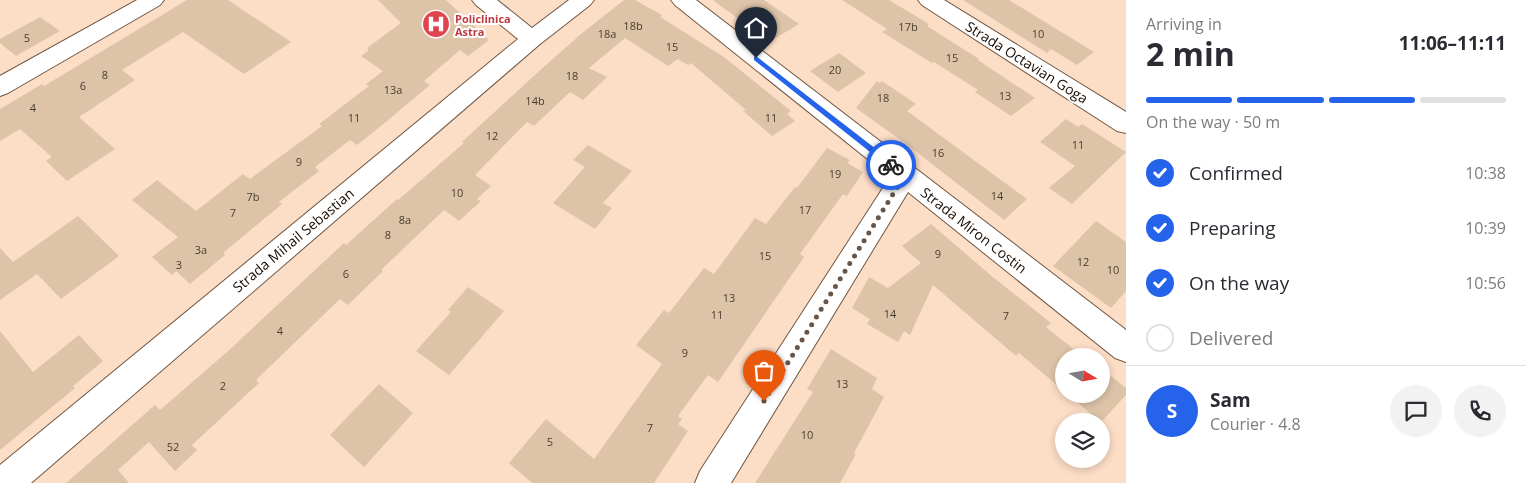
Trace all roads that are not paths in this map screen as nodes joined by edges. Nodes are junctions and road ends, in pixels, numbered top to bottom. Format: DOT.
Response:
graph roads {
  1 [pos="154,0"];
  2 [pos="483,0"];
  3 [pos="584,0"];
  4 [pos="682,0"];
  5 [pos="929,0"];
  6 [pos="532,39"];
  7 [pos="0,87"];
  8 [pos="1126,124"];
  9 [pos="905,175"];
  10 [pos="1126,348"];
  11 [pos="5,483"];
  12 [pos="712,483"];
  1 -- 7 [label="street"];
  2 -- 6 [label="street"];
  3 -- 6 [label="street, Strada Mihail Sebastian"];
  4 -- 9 [label="street, Strada Miron Costin"];
  5 -- 8 [label="street, Strada Octavian Goga"];
  6 -- 11 [label="street, Strada Mihail Sebastian"];
  9 -- 10 [label="street, Strada Miron Costin"];
  9 -- 12 [label="street"];
}
